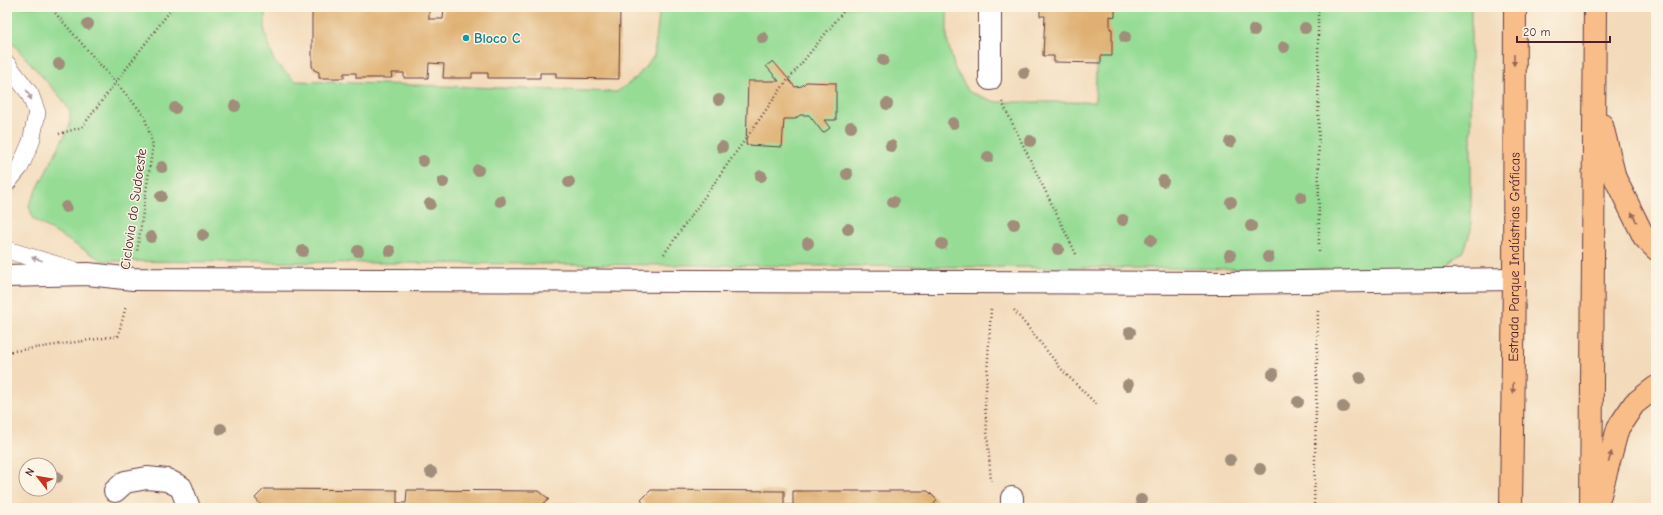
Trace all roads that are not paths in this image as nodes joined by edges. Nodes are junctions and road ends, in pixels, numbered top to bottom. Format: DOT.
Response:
graph roads {
  1 [pos="990,7"];
  2 [pos="1514,7"];
  3 [pos="1595,7"];
  4 [pos="7,64"];
  5 [pos="990,79"];
  6 [pos="1594,91"];
  7 [pos="7,183"];
  8 [pos="1656,249"];
  9 [pos="7,250"];
  10 [pos="88,274"];
  11 [pos="7,276"];
  12 [pos="1514,279"];
  13 [pos="1656,387"];
  14 [pos="115,491"];
  15 [pos="189,508"];
  16 [pos="1511,508"];
  17 [pos="1591,508"];
  18 [pos="1598,508"];
  1 -- 5 [label="street"];
  2 -- 12 [label="main road, Estrada Parque Indústrias Gráficas, one-way"];
  3 -- 6 [label="main road"];
  4 -- 7 [label="lane, one-way"];
  8 -- 6 [label="main road, one-way"];
  6 -- 17 [label="main road"];
  10 -- 9 [label="lane, one-way"];
  10 -- 11 [label="street"];
  10 -- 12 [label="street"];
  12 -- 16 [label="main road, Estrada Parque Indústrias Gráficas, one-way"];
  18 -- 13 [label="main road, one-way"];
  14 -- 15 [label="street"];
}
